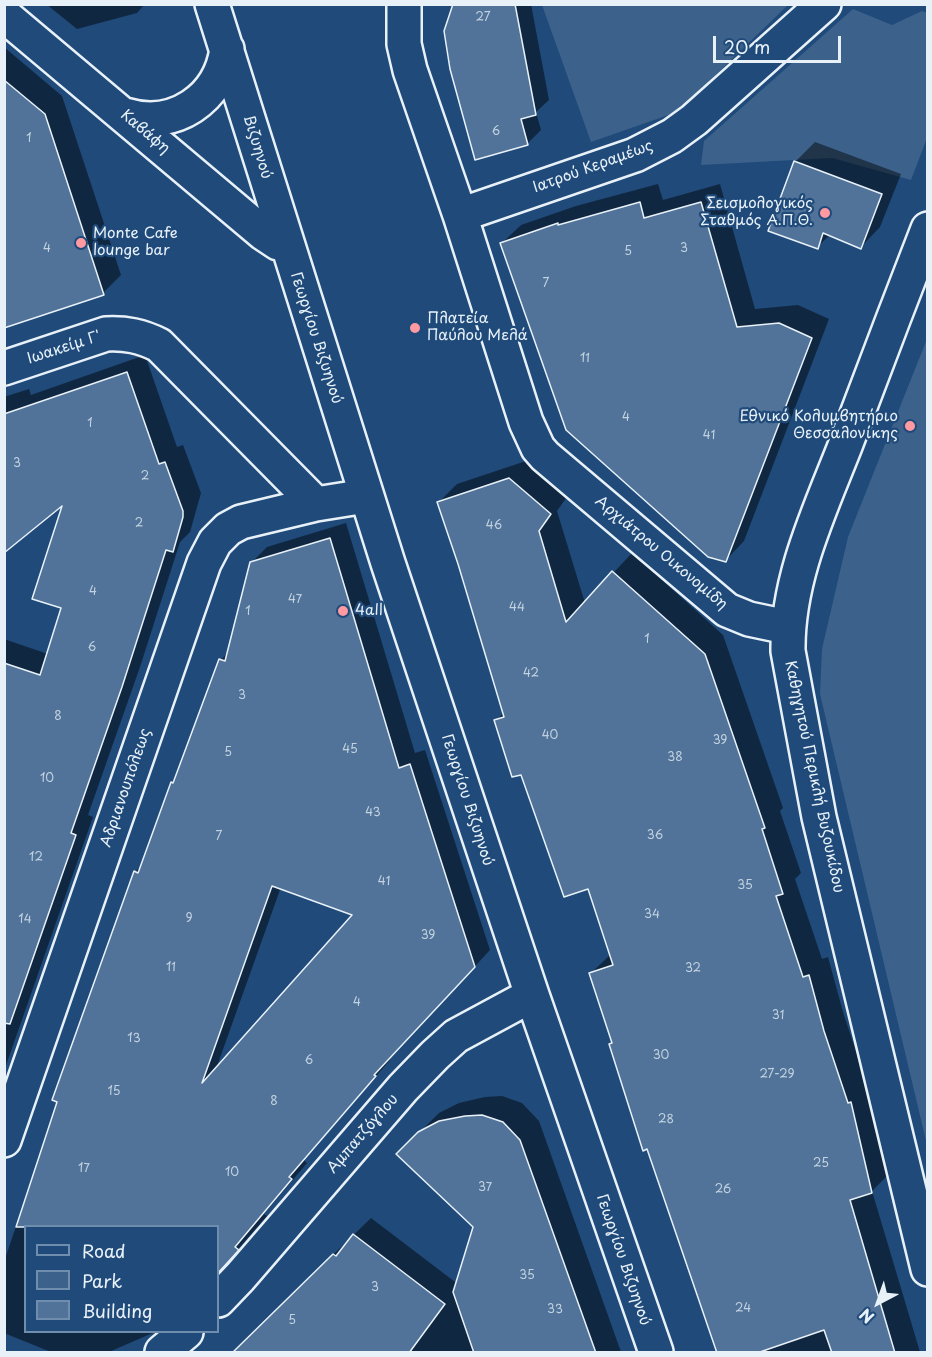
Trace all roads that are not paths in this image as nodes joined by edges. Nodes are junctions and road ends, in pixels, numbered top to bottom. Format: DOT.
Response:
graph roads {
  1 [pos="212,4"];
  2 [pos="824,4"];
  3 [pos="403,12"];
  4 [pos="4,15"];
  5 [pos="227,49"];
  6 [pos="125,115"];
  7 [pos="460,215"];
  8 [pos="927,229"];
  9 [pos="287,244"];
  10 [pos="4,368"];
  11 [pos="366,496"];
  12 [pos="316,504"];
  13 [pos="787,627"];
  14 [pos="532,995"];
  15 [pos="4,1140"];
  16 [pos="927,1269"];
  17 [pos="219,1299"];
  18 [pos="185,1333"];
  19 [pos="162,1353"];
  20 [pos="656,1353"];
  1 -- 5 [label="street"];
  2 -- 7 [label="street, Ιατρού Κεραμέως"];
  3 -- 7 [label="street"];
  4 -- 6 [label="street, Καβάφη"];
  5 -- 6 [label="street"];
  5 -- 9 [label="street, Βιζυηνού"];
  6 -- 9 [label="street, Καβάφη"];
  7 -- 13 [label="street, Αρχιάτρου Οικονομίδη"];
  8 -- 13 [label="street, Καθηγητού Περικλή Βυζουκίδου"];
  9 -- 11 [label="street, Γεωργίου Βιζυηνού"];
  10 -- 12 [label="street, Ιωακείμ Γ'"];
  11 -- 12 [label="street"];
  11 -- 14 [label="street, Γεωργίου Βιζυηνού"];
  12 -- 15 [label="street, Αδριανουπόλεως"];
  13 -- 16 [label="street, Καθηγητού Περικλή Βυζουκίδου"];
  14 -- 17 [label="street, Αμπατζόγλου"];
  14 -- 20 [label="street, Γεωργίου Βιζυηνού"];
  18 -- 19 [label="street"];
}
